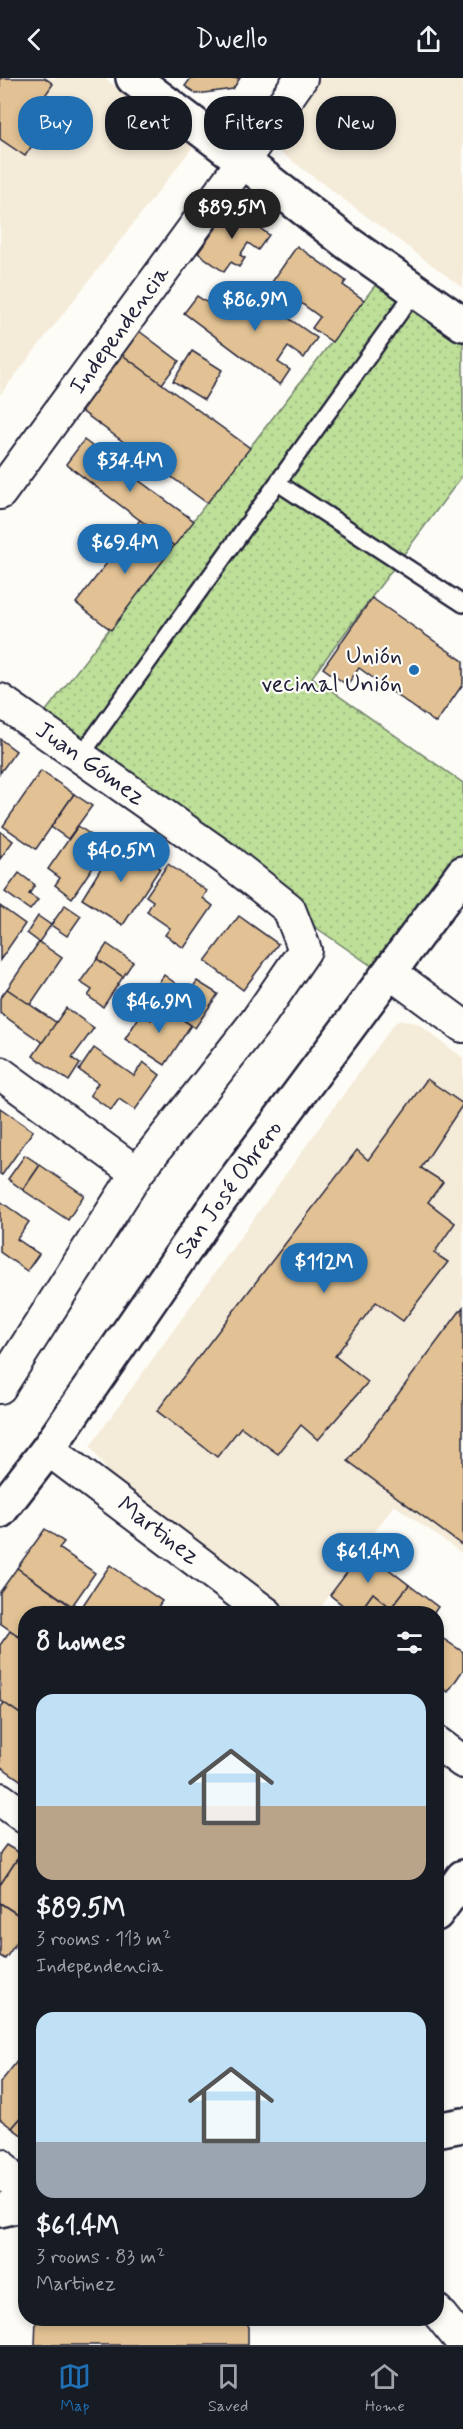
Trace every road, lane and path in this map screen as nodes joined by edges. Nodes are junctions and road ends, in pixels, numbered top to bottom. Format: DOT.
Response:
graph roads {
  1 [pos="133,78"];
  2 [pos="301,78"];
  3 [pos="243,161"];
  4 [pos="416,290"];
  5 [pos="463,324"];
  6 [pos="278,483"];
  7 [pos="0,493"];
  8 [pos="463,604"];
  9 [pos="0,700"];
  10 [pos="80,757"];
  11 [pos="463,873"];
  12 [pos="391,973"];
  13 [pos="463,1026"];
  14 [pos="0,1073"];
  15 [pos="137,1173"];
  16 [pos="0,1387"];
  17 [pos="48,1449"];
  18 [pos="4,1496"];
  19 [pos="256,1606"];
  20 [pos="444,1748"];
  21 [pos="463,1762"];
  22 [pos="0,1799"];
  23 [pos="18,1812"];
  24 [pos="463,1877"];
  25 [pos="444,1903"];
  26 [pos="463,2125"];
  27 [pos="444,2129"];
  28 [pos="0,2165"];
  29 [pos="18,2187"];
  30 [pos="18,2206"];
  31 [pos="0,2210"];
  32 [pos="444,2320"];
  33 [pos="463,2343"];
  1 -- 3 [label="street"];
  2 -- 3 [label="street, Independencia"];
  3 -- 4 [label="street"];
  3 -- 7 [label="street, Independencia"];
  4 -- 5 [label="street"];
  4 -- 6 [label="lane"];
  6 -- 8 [label="lane"];
  6 -- 10 [label="lane"];
  9 -- 10 [label="street, Juan Gómez"];
  10 -- 15 [label="street, Juan Gómez"];
  11 -- 12 [label="street, San José Obrero"];
  12 -- 13 [label="street"];
  12 -- 17 [label="street, San José Obrero"];
  14 -- 15 [label="street"];
  15 -- 16 [label="street"];
  17 -- 18 [label="street, San José Obrero"];
  17 -- 19 [label="street, Martinez"];
  20 -- 21 [label="street"];
  22 -- 23 [label="street"];
  24 -- 25 [label="street"];
  26 -- 27 [label="street"];
  28 -- 29 [label="street"];
  30 -- 31 [label="street"];
  32 -- 33 [label="street"];
}
